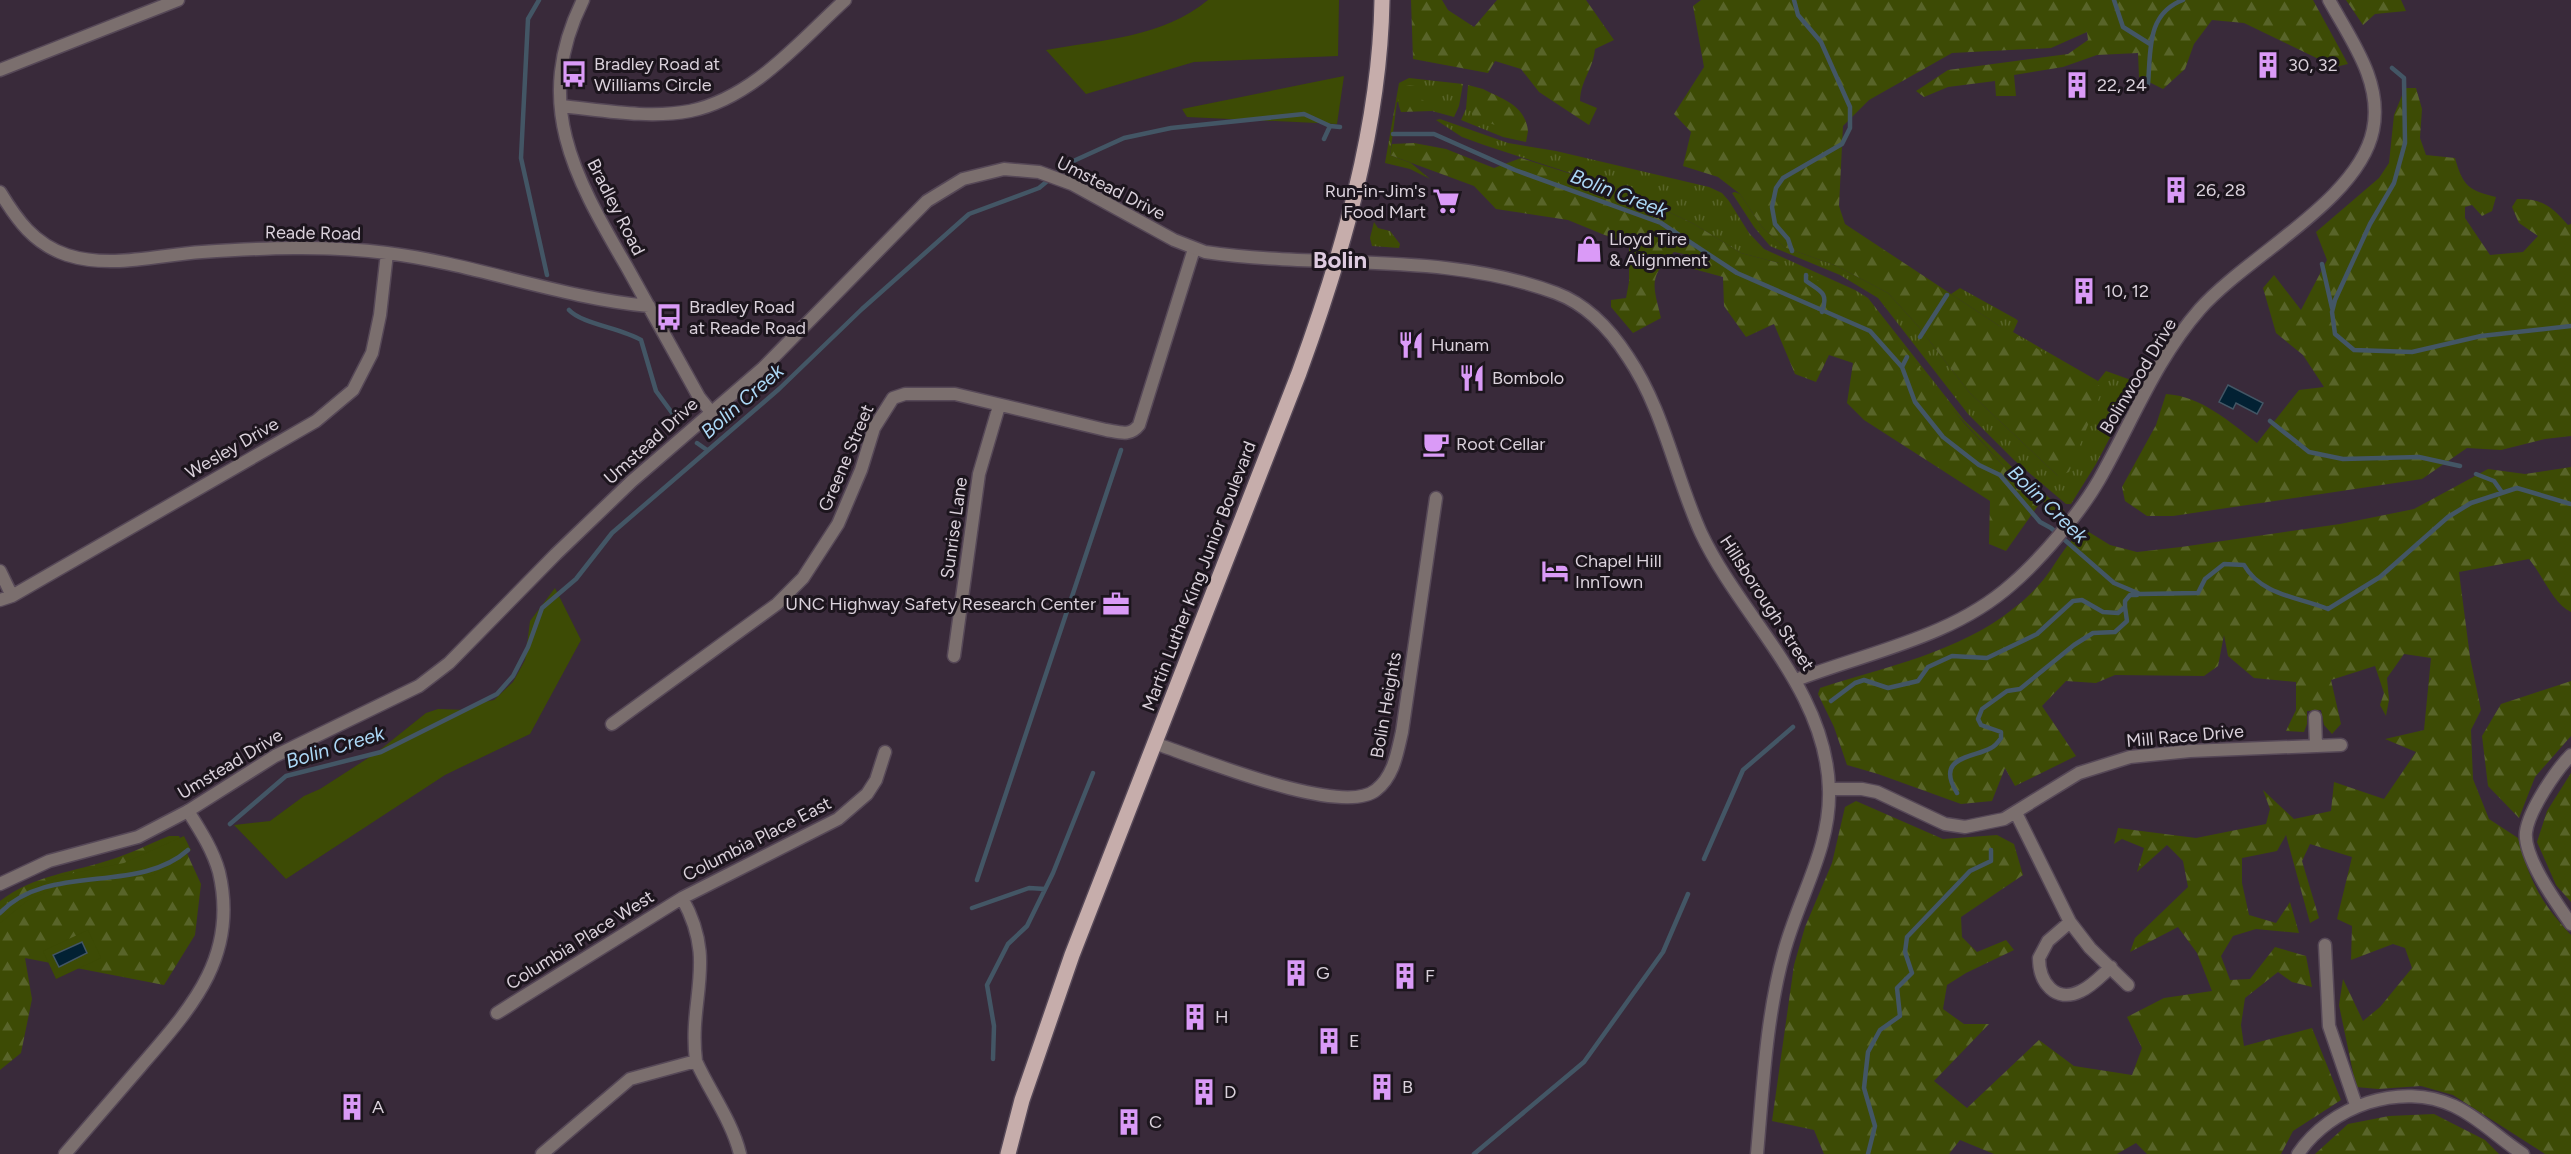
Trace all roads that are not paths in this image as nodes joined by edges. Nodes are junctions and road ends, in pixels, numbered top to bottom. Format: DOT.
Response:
graph roads {
  1 [pos="178,0"];
  2 [pos="583,0"];
  3 [pos="845,0"];
  4 [pos="1382,0"];
  5 [pos="2329,0"];
  6 [pos="0,70"];
  7 [pos="561,106"];
  8 [pos="0,192"];
  9 [pos="1194,249"];
  10 [pos="387,253"];
  11 [pos="1337,262"];
  12 [pos="649,306"];
  13 [pos="999,406"];
  14 [pos="711,412"];
  15 [pos="1436,498"];
  16 [pos="0,571"];
  17 [pos="12,596"];
  18 [pos="0,600"];
  19 [pos="954,656"];
  20 [pos="1796,680"];
  21 [pos="2315,717"];
  22 [pos="612,724"];
  23 [pos="1154,744"];
  24 [pos="2341,745"];
  25 [pos="2316,746"];
  26 [pos="885,752"];
  27 [pos="2571,755"];
  28 [pos="1829,789"];
  29 [pos="188,811"];
  30 [pos="2016,813"];
  31 [pos="0,884"];
  32 [pos="682,898"];
  33 [pos="2070,922"];
  34 [pos="2571,924"];
  35 [pos="2325,945"];
  36 [pos="2111,967"];
  37 [pos="2128,985"];
  38 [pos="497,1013"];
  39 [pos="696,1061"];
  40 [pos="2356,1105"];
  41 [pos="65,1154"];
  42 [pos="542,1154"];
  43 [pos="740,1154"];
  44 [pos="1008,1154"];
  45 [pos="1757,1154"];
  46 [pos="2298,1154"];
  47 [pos="2523,1154"];
  1 -- 6 [label="street"];
  2 -- 7 [label="street, Bradley Road"];
  3 -- 7 [label="street"];
  4 -- 11 [label="main road, Martin Luther King Junior Boulevard"];
  5 -- 20 [label="street, Bolinwood Drive"];
  7 -- 12 [label="street, Bradley Road"];
  8 -- 10 [label="street, Reade Road"];
  9 -- 11 [label="street, Umstead Drive"];
  9 -- 13 [label="street, Greene Street"];
  9 -- 14 [label="street, Umstead Drive"];
  10 -- 12 [label="street, Reade Road"];
  10 -- 17 [label="street, Wesley Drive"];
  11 -- 20 [label="street, Hillsborough Street"];
  11 -- 23 [label="main road, Martin Luther King Junior Boulevard"];
  12 -- 14 [label="street, Bradley Road"];
  13 -- 19 [label="street, Sunrise Lane"];
  13 -- 22 [label="street, Greene Street"];
  14 -- 29 [label="street, Umstead Drive"];
  15 -- 23 [label="street, Bolin Heights"];
  16 -- 17 [label="street"];
  17 -- 18 [label="street, Wesley Drive"];
  20 -- 28 [label="street, Hillsborough Street"];
  21 -- 25 [label="street"];
  23 -- 44 [label="main road, Martin Luther King Junior Boulevard"];
  24 -- 25 [label="street, Mill Race Drive"];
  25 -- 30 [label="street, Mill Race Drive"];
  26 -- 32 [label="street, Columbia Place East"];
  27 -- 34 [label="street"];
  28 -- 30 [label="street, Mill Race Drive"];
  28 -- 45 [label="street, Hillsborough Street"];
  29 -- 31 [label="street, Umstead Drive"];
  29 -- 41 [label="street"];
  30 -- 33 [label="street"];
  32 -- 38 [label="street, Columbia Place West"];
  32 -- 39 [label="street"];
  33 -- 36 [label="street"];
  33 -- 36 [label="street"];
  35 -- 40 [label="street"];
  36 -- 37 [label="street"];
  39 -- 42 [label="street"];
  39 -- 43 [label="street"];
  40 -- 46 [label="street"];
  40 -- 47 [label="street"];
}
